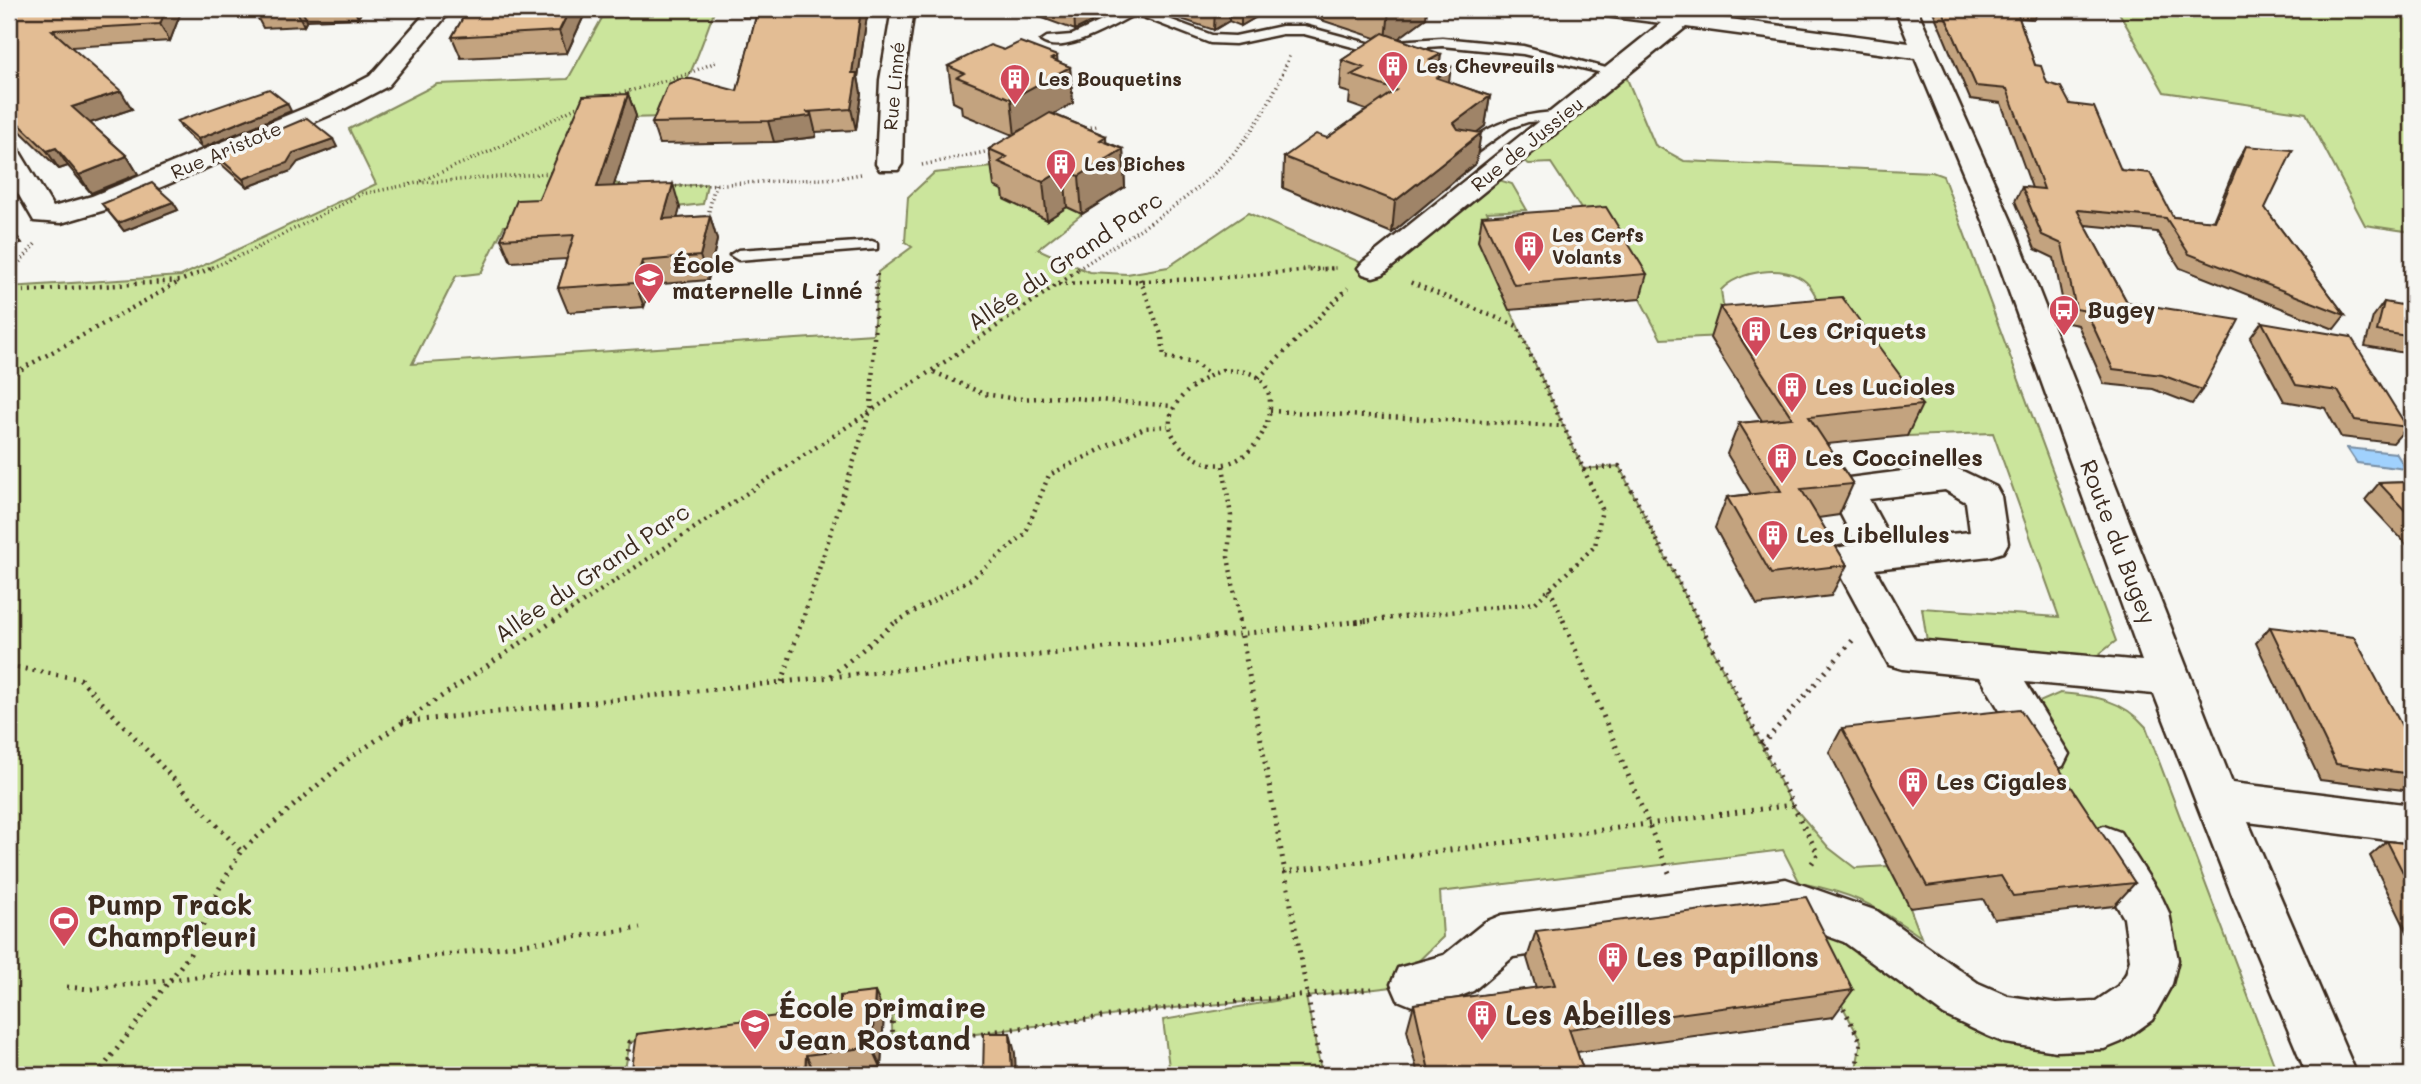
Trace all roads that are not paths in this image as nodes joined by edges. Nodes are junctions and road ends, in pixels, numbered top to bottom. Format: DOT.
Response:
graph roads {
  1 [pos="441,9"];
  2 [pos="903,9"];
  3 [pos="1605,9"];
  4 [pos="1906,9"];
  5 [pos="1680,20"];
  6 [pos="1047,41"];
  7 [pos="1924,52"];
  8 [pos="1615,72"];
  9 [pos="1560,117"];
  10 [pos="9,155"];
  11 [pos="1461,157"];
  12 [pos="900,165"];
  13 [pos="872,246"];
  14 [pos="738,255"];
  15 [pos="1373,268"];
  16 [pos="1880,555"];
  17 [pos="1992,663"];
  18 [pos="2169,680"];
  19 [pos="2217,800"];
  20 [pos="2412,824"];
  21 [pos="1415,984"];
  22 [pos="2332,1075"];
  1 -- 10 [label="street, Rue Aristote"];
  2 -- 12 [label="street, Rue Linné"];
  3 -- 5 [label="street"];
  4 -- 7 [label="street, Route du Bugey"];
  5 -- 7 [label="street"];
  5 -- 8 [label="street, Rue de Jussieu"];
  6 -- 8 [label="lane"];
  7 -- 18 [label="street, Route du Bugey"];
  8 -- 9 [label="street, Rue de Jussieu"];
  9 -- 11 [label="lane"];
  9 -- 15 [label="street, Rue de Jussieu"];
  13 -- 14 [label="lane"];
  16 -- 17 [label="street"];
  17 -- 18 [label="street"];
  17 -- 21 [label="street"];
  18 -- 19 [label="street, Route du Bugey"];
  19 -- 20 [label="street"];
  19 -- 22 [label="street, Route du Bugey"];
}
